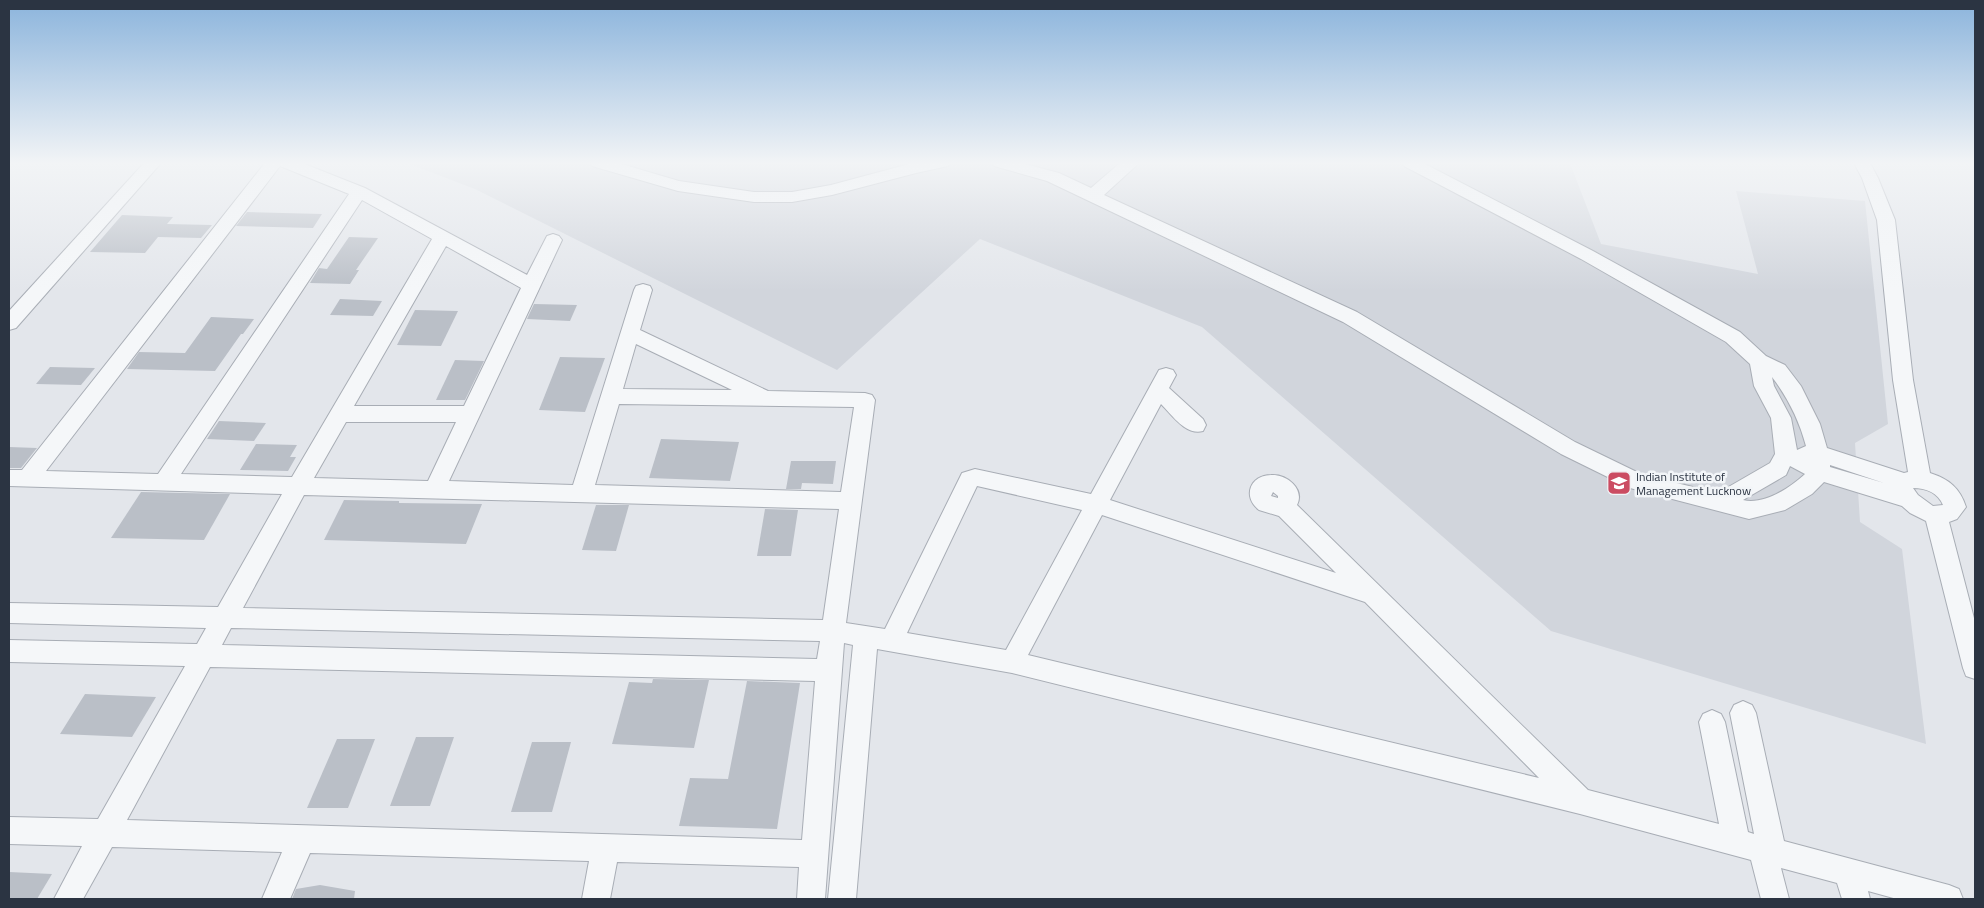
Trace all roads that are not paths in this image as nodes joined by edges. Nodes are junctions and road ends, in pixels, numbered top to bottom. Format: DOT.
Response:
graph roads {
  1 [pos="116,205"];
  2 [pos="240,205"];
  3 [pos="350,205"];
  4 [pos="384,205"];
  5 [pos="1112,205"];
  6 [pos="1490,205"];
  7 [pos="1880,205"];
  8 [pos="442,237"];
  9 [pos="553,240"];
  10 [pos="531,285"];
  11 [pos="643,290"];
  12 [pos="9,323"];
  13 [pos="630,333"];
  14 [pos="1759,361"];
  15 [pos="611,396"];
  16 [pos="766,398"];
  17 [pos="340,414"];
  18 [pos="470,414"];
  19 [pos="1196,425"];
  20 [pos="1786,454"];
  21 [pos="1819,463"];
  22 [pos="18,478"];
  23 [pos="164,482"];
  24 [pos="298,486"];
  25 [pos="1911,487"];
  26 [pos="434,490"];
  27 [pos="581,494"];
  28 [pos="851,501"];
  29 [pos="1720,502"];
  30 [pos="1096,504"];
  31 [pos="1284,506"];
  32 [pos="1936,515"];
  33 [pos="1374,595"];
  34 [pos="9,613"];
  35 [pos="225,618"];
  36 [pos="834,631"];
  37 [pos="878,639"];
  38 [pos="9,651"];
  39 [pos="204,656"];
  40 [pos="1012,662"];
  41 [pos="1975,668"];
  42 [pos="828,670"];
  43 [pos="1743,713"];
  44 [pos="1712,722"];
  45 [pos="1580,801"];
  46 [pos="9,830"];
  47 [pos="105,832"];
  48 [pos="302,838"];
  49 [pos="1736,842"];
  50 [pos="606,848"];
  51 [pos="1767,851"];
  52 [pos="814,854"];
  53 [pos="1848,872"];
  54 [pos="1942,898"];
  55 [pos="68,899"];
  56 [pos="276,899"];
  57 [pos="596,899"];
  58 [pos="811,899"];
  59 [pos="842,899"];
  60 [pos="1775,899"];
  61 [pos="1856,899"];
  1 -- 12 [label="street"];
  2 -- 22 [label="street"];
  3 -- 23 [label="street"];
  4 -- 8 [label="street"];
  5 -- 29 [label="street"];
  6 -- 14 [label="street"];
  7 -- 25 [label="street"];
  8 -- 10 [label="street"];
  8 -- 17 [label="street"];
  9 -- 10 [label="street"];
  10 -- 18 [label="street"];
  11 -- 13 [label="street"];
  13 -- 15 [label="street"];
  13 -- 16 [label="street"];
  14 -- 20 [label="street"];
  14 -- 21 [label="street"];
  15 -- 16 [label="street"];
  15 -- 27 [label="street"];
  16 -- 28 [label="street"];
  17 -- 18 [label="street"];
  17 -- 24 [label="street"];
  18 -- 26 [label="street"];
  19 -- 30 [label="street"];
  20 -- 21 [label="street"];
  20 -- 29 [label="street"];
  21 -- 25 [label="street"];
  21 -- 29 [label="street"];
  22 -- 23 [label="street"];
  23 -- 24 [label="street"];
  24 -- 26 [label="street"];
  24 -- 35 [label="street"];
  25 -- 32 [label="street"];
  25 -- 32 [label="street"];
  26 -- 27 [label="street"];
  27 -- 28 [label="street"];
  28 -- 36 [label="street"];
  30 -- 33 [label="street"];
  30 -- 37 [label="street"];
  30 -- 40 [label="street"];
  31 -- 33 [label="street"];
  32 -- 41 [label="street"];
  33 -- 45 [label="street"];
  34 -- 35 [label="street"];
  35 -- 36 [label="street"];
  35 -- 39 [label="street"];
  36 -- 37 [label="street"];
  36 -- 42 [label="street"];
  37 -- 40 [label="street"];
  37 -- 59 [label="street"];
  38 -- 39 [label="street"];
  39 -- 42 [label="street"];
  39 -- 47 [label="street"];
  40 -- 45 [label="street"];
  42 -- 52 [label="street"];
  43 -- 51 [label="street"];
  44 -- 49 [label="street"];
  45 -- 49 [label="street"];
  46 -- 47 [label="street"];
  47 -- 48 [label="street"];
  47 -- 55 [label="street"];
  48 -- 50 [label="street"];
  48 -- 56 [label="street"];
  49 -- 51 [label="street"];
  50 -- 52 [label="street"];
  50 -- 57 [label="street"];
  51 -- 53 [label="street"];
  51 -- 60 [label="street"];
  52 -- 58 [label="street"];
  53 -- 54 [label="street"];
  53 -- 61 [label="street"];
}
